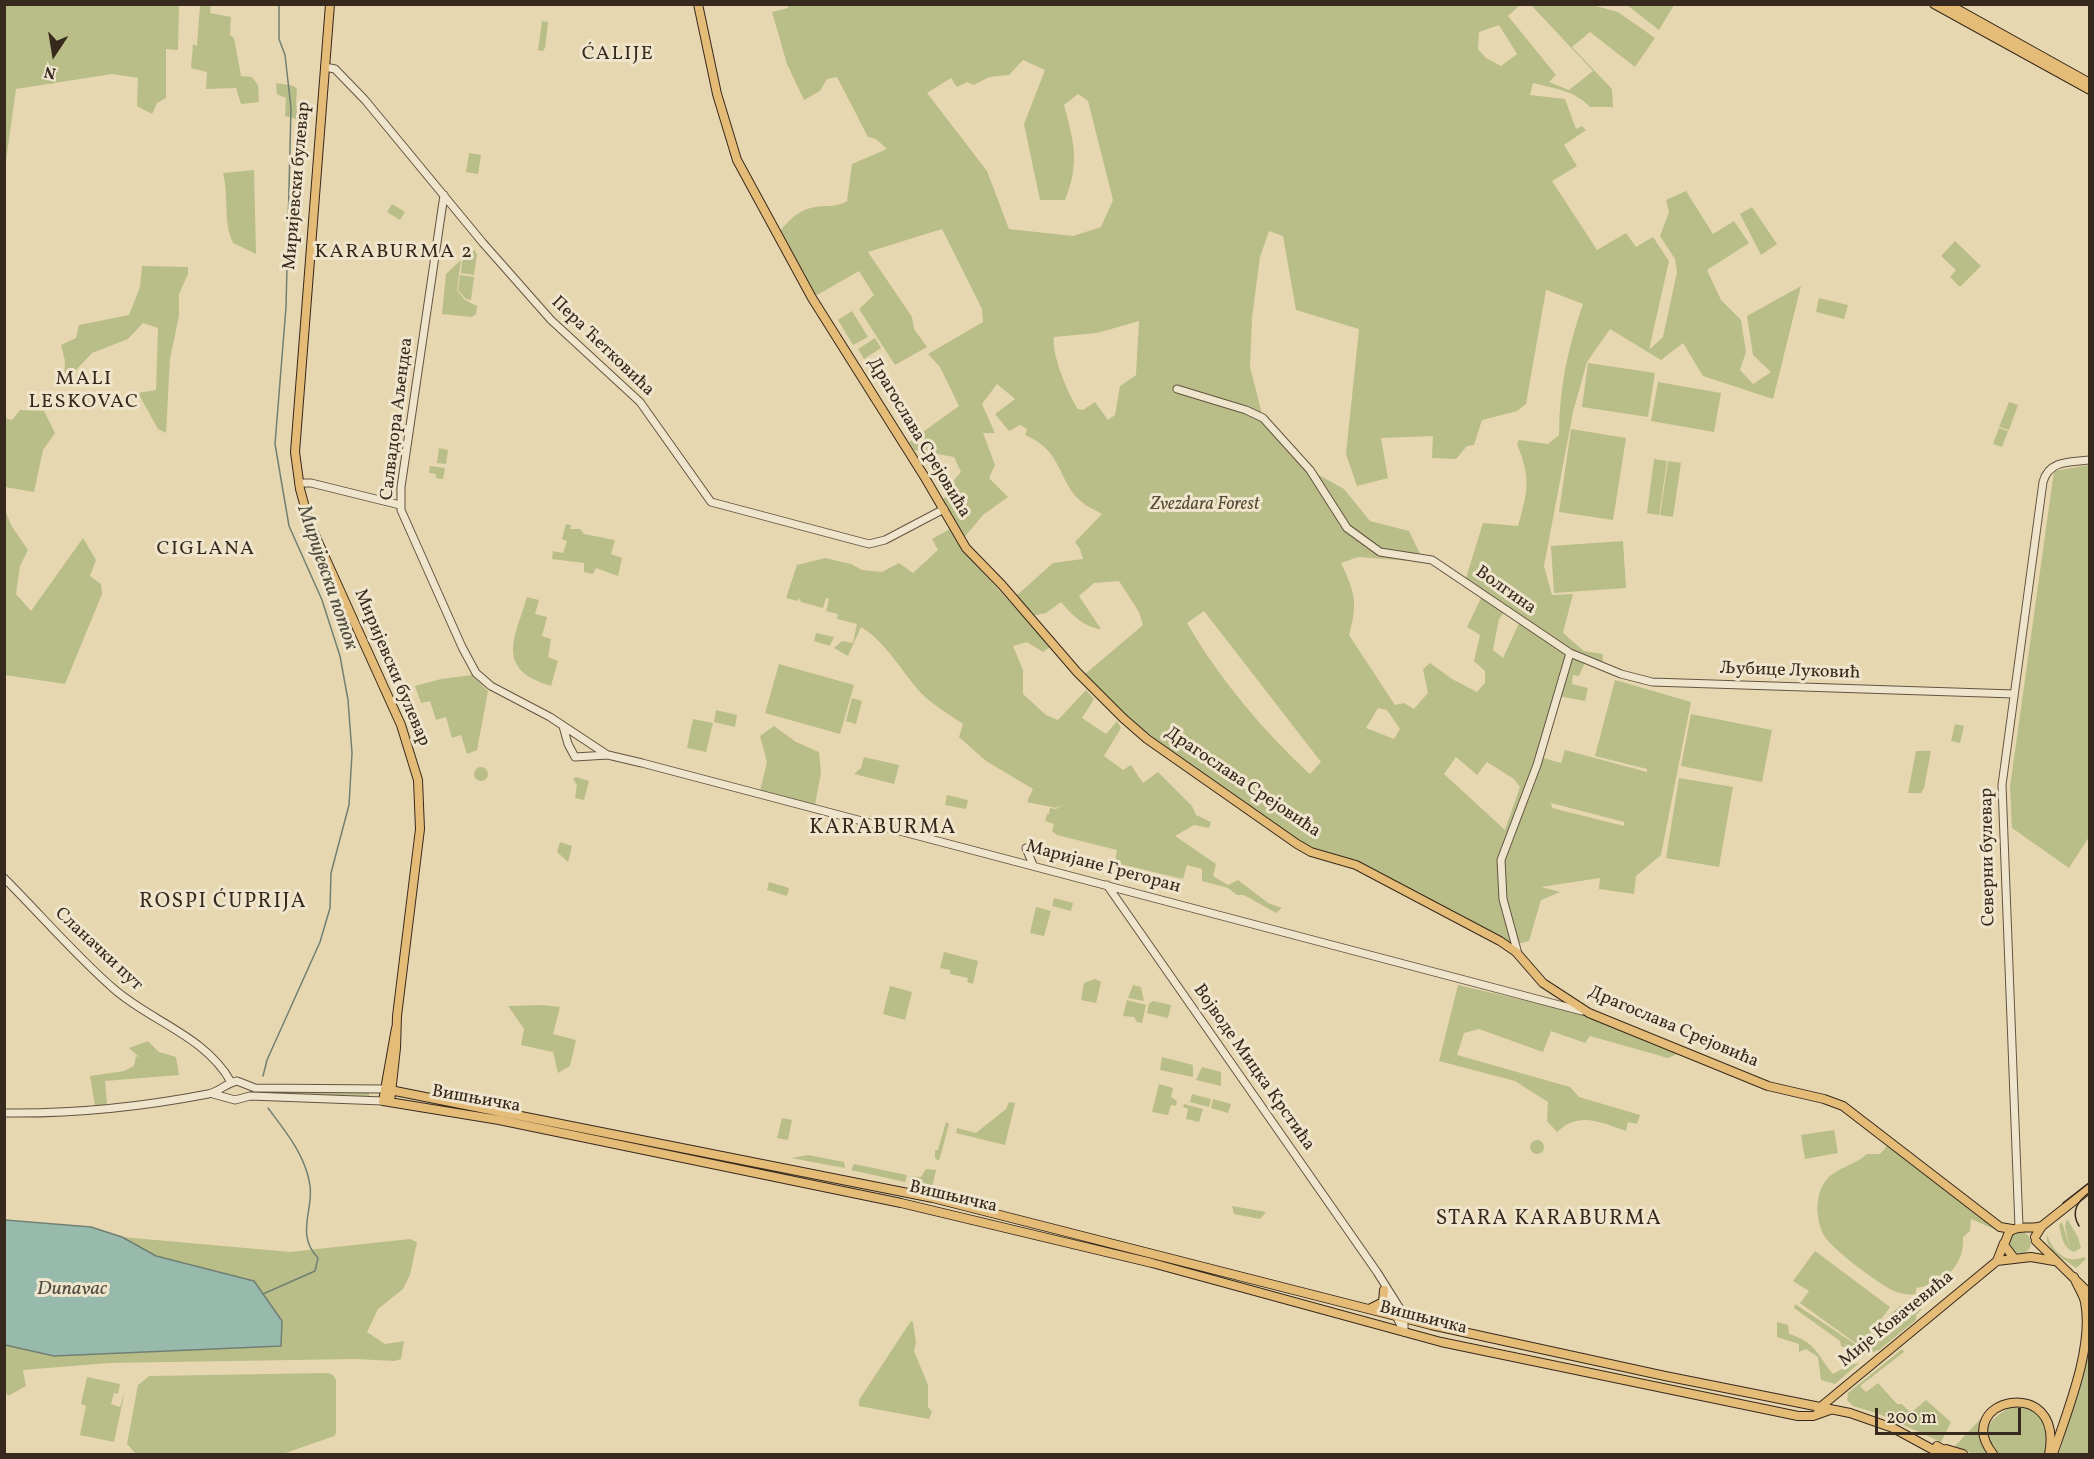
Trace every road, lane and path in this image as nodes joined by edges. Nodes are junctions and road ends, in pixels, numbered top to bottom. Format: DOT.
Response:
graph roads {
  1 [pos="330,4"];
  2 [pos="698,4"];
  3 [pos="1934,4"];
  4 [pos="1948,4"];
  5 [pos="325,67"];
  6 [pos="2090,83"];
  7 [pos="2090,90"];
  8 [pos="444,194"];
  9 [pos="1177,389"];
  10 [pos="2090,460"];
  11 [pos="299,483"];
  12 [pos="400,505"];
  13 [pos="944,509"];
  14 [pos="1570,653"];
  15 [pos="2014,694"];
  16 [pos="563,726"];
  17 [pos="580,736"];
  18 [pos="564,740"];
  19 [pos="590,743"];
  20 [pos="608,755"];
  21 [pos="588,756"];
  22 [pos="1026,848"];
  23 [pos="1033,865"];
  24 [pos="4,878"];
  25 [pos="1107,885"];
  26 [pos="1518,954"];
  27 [pos="1589,1013"];
  28 [pos="229,1084"];
  29 [pos="244,1084"];
  30 [pos="388,1089"];
  31 [pos="210,1094"];
  32 [pos="230,1098"];
  33 [pos="241,1099"];
  34 [pos="387,1101"];
  35 [pos="4,1113"];
  36 [pos="2090,1188"];
  37 [pos="2042,1226"];
  38 [pos="2000,1227"];
  39 [pos="2015,1228"];
  40 [pos="2028,1229"];
  41 [pos="2036,1239"];
  42 [pos="2004,1241"];
  43 [pos="2027,1257"];
  44 [pos="2014,1258"];
  45 [pos="1996,1260"];
  46 [pos="2055,1261"];
  47 [pos="1373,1268"];
  48 [pos="2074,1277"];
  49 [pos="1384,1290"];
  50 [pos="2090,1294"];
  51 [pos="2090,1306"];
  52 [pos="1370,1309"];
  53 [pos="1395,1316"];
  54 [pos="1405,1318"];
  55 [pos="2087,1318"];
  56 [pos="1404,1332"];
  57 [pos="1840,1389"];
  58 [pos="1821,1407"];
  59 [pos="1834,1410"];
  60 [pos="1850,1413"];
  61 [pos="1808,1416"];
  62 [pos="2055,1433"];
  63 [pos="1940,1451"];
  64 [pos="1952,1455"];
  65 [pos="1963,1455"];
  66 [pos="1993,1455"];
  67 [pos="2051,1455"];
  1 -- 5 [label="main road, Миријевски булевар"];
  2 -- 13 [label="main road, Драгослава Срејовића"];
  3 -- 7 [label="main road"];
  4 -- 6 [label="main road"];
  5 -- 8 [label="street, Пера Ћетковића"];
  5 -- 11 [label="main road, Миријевски булевар"];
  8 -- 12 [label="street, Салвадора Аљендеа"];
  8 -- 13 [label="street, Пера Ћетковића"];
  9 -- 14 [label="street, Волгина"];
  10 -- 15 [label="street, Северни булевар"];
  11 -- 12 [label="street"];
  11 -- 30 [label="main road, Миријевски булевар"];
  12 -- 16 [label="street, Салвадора Аљендеа"];
  13 -- 26 [label="main road, Драгослава Срејовића"];
  14 -- 15 [label="street, Љубице Луковић"];
  14 -- 26 [label="street"];
  15 -- 39 [label="street, Северни булевар"];
  16 -- 17 [label="street, Маријане Грегоран"];
  16 -- 18 [label="street"];
  17 -- 18 [label="street"];
  17 -- 19 [label="street, Маријане Грегоран"];
  18 -- 21 [label="street"];
  19 -- 20 [label="street, Маријане Грегоран"];
  19 -- 21 [label="street"];
  20 -- 21 [label="street, Маријане Грегоран"];
  20 -- 23 [label="street, Маријане Грегоран"];
  22 -- 23 [label="street"];
  23 -- 25 [label="street, Маријане Грегоран"];
  24 -- 28 [label="street, Сланачки пут"];
  25 -- 27 [label="street, Маријане Грегоран"];
  25 -- 47 [label="street, Војводе Мицка Крстића"];
  26 -- 27 [label="main road, Драгослава Срејовића"];
  27 -- 38 [label="main road, Драгослава Срејовића"];
  28 -- 29 [label="street, Вишњичка"];
  28 -- 31 [label="street, Вишњичка"];
  28 -- 32 [label="street"];
  29 -- 30 [label="street, Вишњичка"];
  29 -- 33 [label="street"];
  30 -- 34 [label="main road, Миријевски булевар"];
  30 -- 52 [label="main road, Вишњичка"];
  31 -- 32 [label="street, Вишњичка"];
  31 -- 35 [label="street, Вишњичка"];
  32 -- 33 [label="street, Вишњичка"];
  33 -- 34 [label="street, Вишњичка"];
  34 -- 56 [label="main road, Вишњичка"];
  36 -- 37 [label="main road"];
  37 -- 40 [label="main road"];
  37 -- 41 [label="main road"];
  38 -- 39 [label="main road, Драгослава Срејовића"];
  38 -- 42 [label="main road, Драгослава Срејовића"];
  39 -- 40 [label="main road"];
  39 -- 42 [label="main road"];
  40 -- 41 [label="main road"];
  41 -- 43 [label="main road"];
  41 -- 46 [label="main road"];
  42 -- 44 [label="main road"];
  42 -- 45 [label="main road, Мије Ковачевића"];
  43 -- 44 [label="main road"];
  43 -- 46 [label="main road"];
  44 -- 45 [label="main road"];
  45 -- 57 [label="main road, Мије Ковачевића"];
  46 -- 48 [label="main road"];
  47 -- 49 [label="street, Војводе Мицка Крстића"];
  47 -- 54 [label="street, Војводе Мицка Крстића"];
  48 -- 50 [label="main road"];
  48 -- 55 [label="main road"];
  49 -- 52 [label="main road"];
  49 -- 53 [label="street, Војводе Мицка Крстића"];
  51 -- 55 [label="main road"];
  52 -- 53 [label="main road, Вишњичка"];
  53 -- 54 [label="main road, Вишњичка"];
  53 -- 56 [label="street, Војводе Мицка Крстића"];
  54 -- 56 [label="street"];
  54 -- 58 [label="main road, Вишњичка"];
  55 -- 62 [label="main road"];
  56 -- 61 [label="main road, Вишњичка"];
  57 -- 58 [label="main road, Мије Ковачевића"];
  57 -- 60 [label="main road"];
  58 -- 59 [label="main road, Вишњичка"];
  58 -- 61 [label="main road, Мије Ковачевића"];
  59 -- 60 [label="main road, Вишњичка"];
  59 -- 61 [label="main road"];
  60 -- 63 [label="main road, Вишњичка"];
  62 -- 66 [label="main road"];
  62 -- 67 [label="main road"];
  63 -- 64 [label="main road"];
  63 -- 65 [label="main road"];
}
